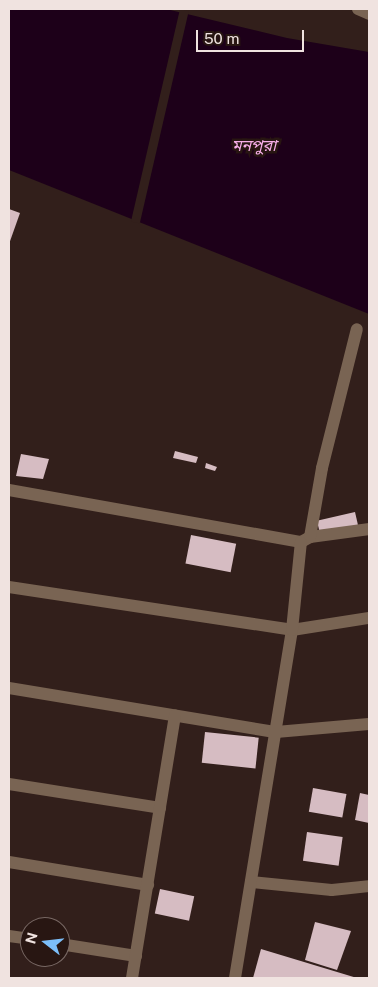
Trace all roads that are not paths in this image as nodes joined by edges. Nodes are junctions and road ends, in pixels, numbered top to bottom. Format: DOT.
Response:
graph roads {
  1 [pos="358,9"];
  2 [pos="369,14"];
  3 [pos="357,329"];
  4 [pos="9,490"];
  5 [pos="369,529"];
  6 [pos="305,540"];
  7 [pos="9,587"];
  8 [pos="369,618"];
  9 [pos="292,630"];
  10 [pos="9,688"];
  11 [pos="175,716"];
  12 [pos="369,724"];
  13 [pos="276,732"];
  14 [pos="9,784"];
  15 [pos="160,808"];
  16 [pos="9,862"];
  17 [pos="251,882"];
  18 [pos="148,885"];
  19 [pos="369,886"];
  20 [pos="70,946"];
  21 [pos="136,956"];
  22 [pos="132,978"];
  23 [pos="235,978"];
  1 -- 2 [label="street"];
  3 -- 6 [label="street"];
  4 -- 6 [label="street"];
  5 -- 6 [label="street"];
  6 -- 9 [label="street"];
  7 -- 9 [label="street"];
  8 -- 9 [label="street"];
  9 -- 13 [label="street"];
  10 -- 11 [label="street"];
  11 -- 13 [label="street"];
  11 -- 15 [label="street"];
  12 -- 13 [label="street"];
  13 -- 17 [label="street"];
  14 -- 15 [label="street"];
  15 -- 18 [label="street"];
  16 -- 18 [label="street"];
  17 -- 19 [label="street"];
  17 -- 23 [label="street"];
  18 -- 21 [label="street"];
  20 -- 21 [label="street"];
  21 -- 22 [label="street"];
}
